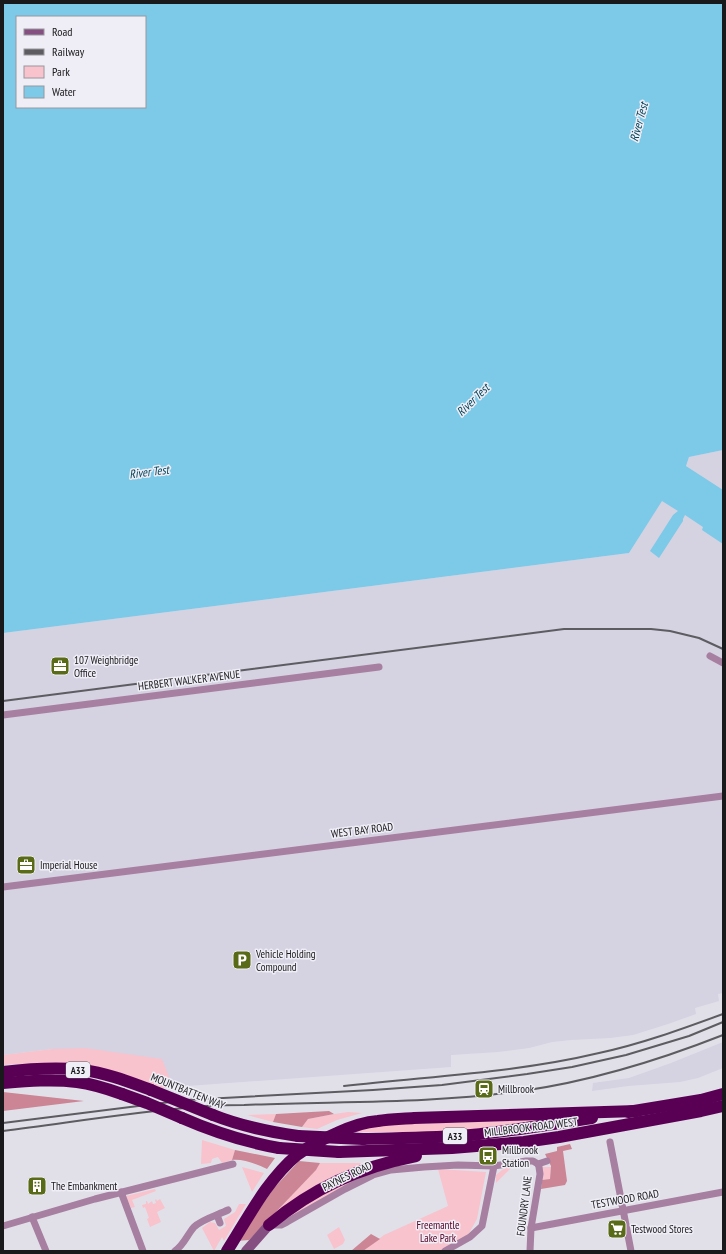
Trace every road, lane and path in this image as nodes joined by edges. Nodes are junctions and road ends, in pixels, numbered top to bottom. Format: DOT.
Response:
graph roads {
  1 [pos="710,656"];
  2 [pos="723,663"];
  3 [pos="379,667"];
  4 [pos="3,715"];
  5 [pos="723,796"];
  6 [pos="3,887"];
  7 [pos="3,1072"];
  8 [pos="3,1083"];
  9 [pos="723,1094"];
  10 [pos="723,1106"];
  11 [pos="636,1111"];
  12 [pos="363,1139"];
  13 [pos="610,1142"];
  14 [pos="452,1148"];
  15 [pos="547,1161"];
  16 [pos="233,1164"];
  17 [pos="538,1164"];
  18 [pos="494,1166"];
  19 [pos="121,1192"];
  20 [pos="723,1192"];
  21 [pos="228,1210"];
  22 [pos="623,1210"];
  23 [pos="217,1215"];
  24 [pos="32,1217"];
  25 [pos="220,1223"];
  26 [pos="269,1225"];
  27 [pos="3,1226"];
  28 [pos="531,1228"];
  29 [pos="46,1251"];
  30 [pos="143,1251"];
  31 [pos="175,1251"];
  32 [pos="227,1251"];
  33 [pos="246,1251"];
  34 [pos="445,1251"];
  35 [pos="530,1251"];
  36 [pos="631,1251"];
  1 -- 2 [label="street"];
  3 -- 4 [label="street, HERBERT WALKER AVENUE"];
  5 -- 6 [label="street, WEST BAY ROAD"];
  7 -- 12 [label="highway, MOUNTBATTEN WAY / A33, bridge"];
  8 -- 14 [label="highway, MILLBROOK ROAD WEST / A33, bridge"];
  9 -- 11 [label="highway, MILLBROOK ROAD WEST / A33"];
  10 -- 14 [label="highway, MILLBROOK ROAD WEST / A33"];
  11 -- 12 [label="highway, MILLBROOK ROAD WEST / A33"];
  11 -- 32 [label="highway"];
  13 -- 22 [label="street"];
  14 -- 26 [label="highway"];
  15 -- 17 [label="street, PAYNES ROAD"];
  16 -- 19 [label="street"];
  17 -- 18 [label="street, PAYNES ROAD"];
  17 -- 28 [label="street, FOUNDRY LANE"];
  18 -- 26 [label="street, PAYNES ROAD"];
  18 -- 34 [label="street"];
  19 -- 24 [label="street"];
  19 -- 30 [label="street"];
  20 -- 22 [label="street, TESTWOOD ROAD"];
  21 -- 23 [label="street"];
  22 -- 28 [label="street, TESTWOOD ROAD"];
  22 -- 36 [label="street"];
  23 -- 25 [label="street"];
  23 -- 31 [label="street"];
  24 -- 27 [label="street"];
  24 -- 29 [label="street"];
  26 -- 33 [label="street"];
  28 -- 35 [label="street, FOUNDRY LANE"];
}
